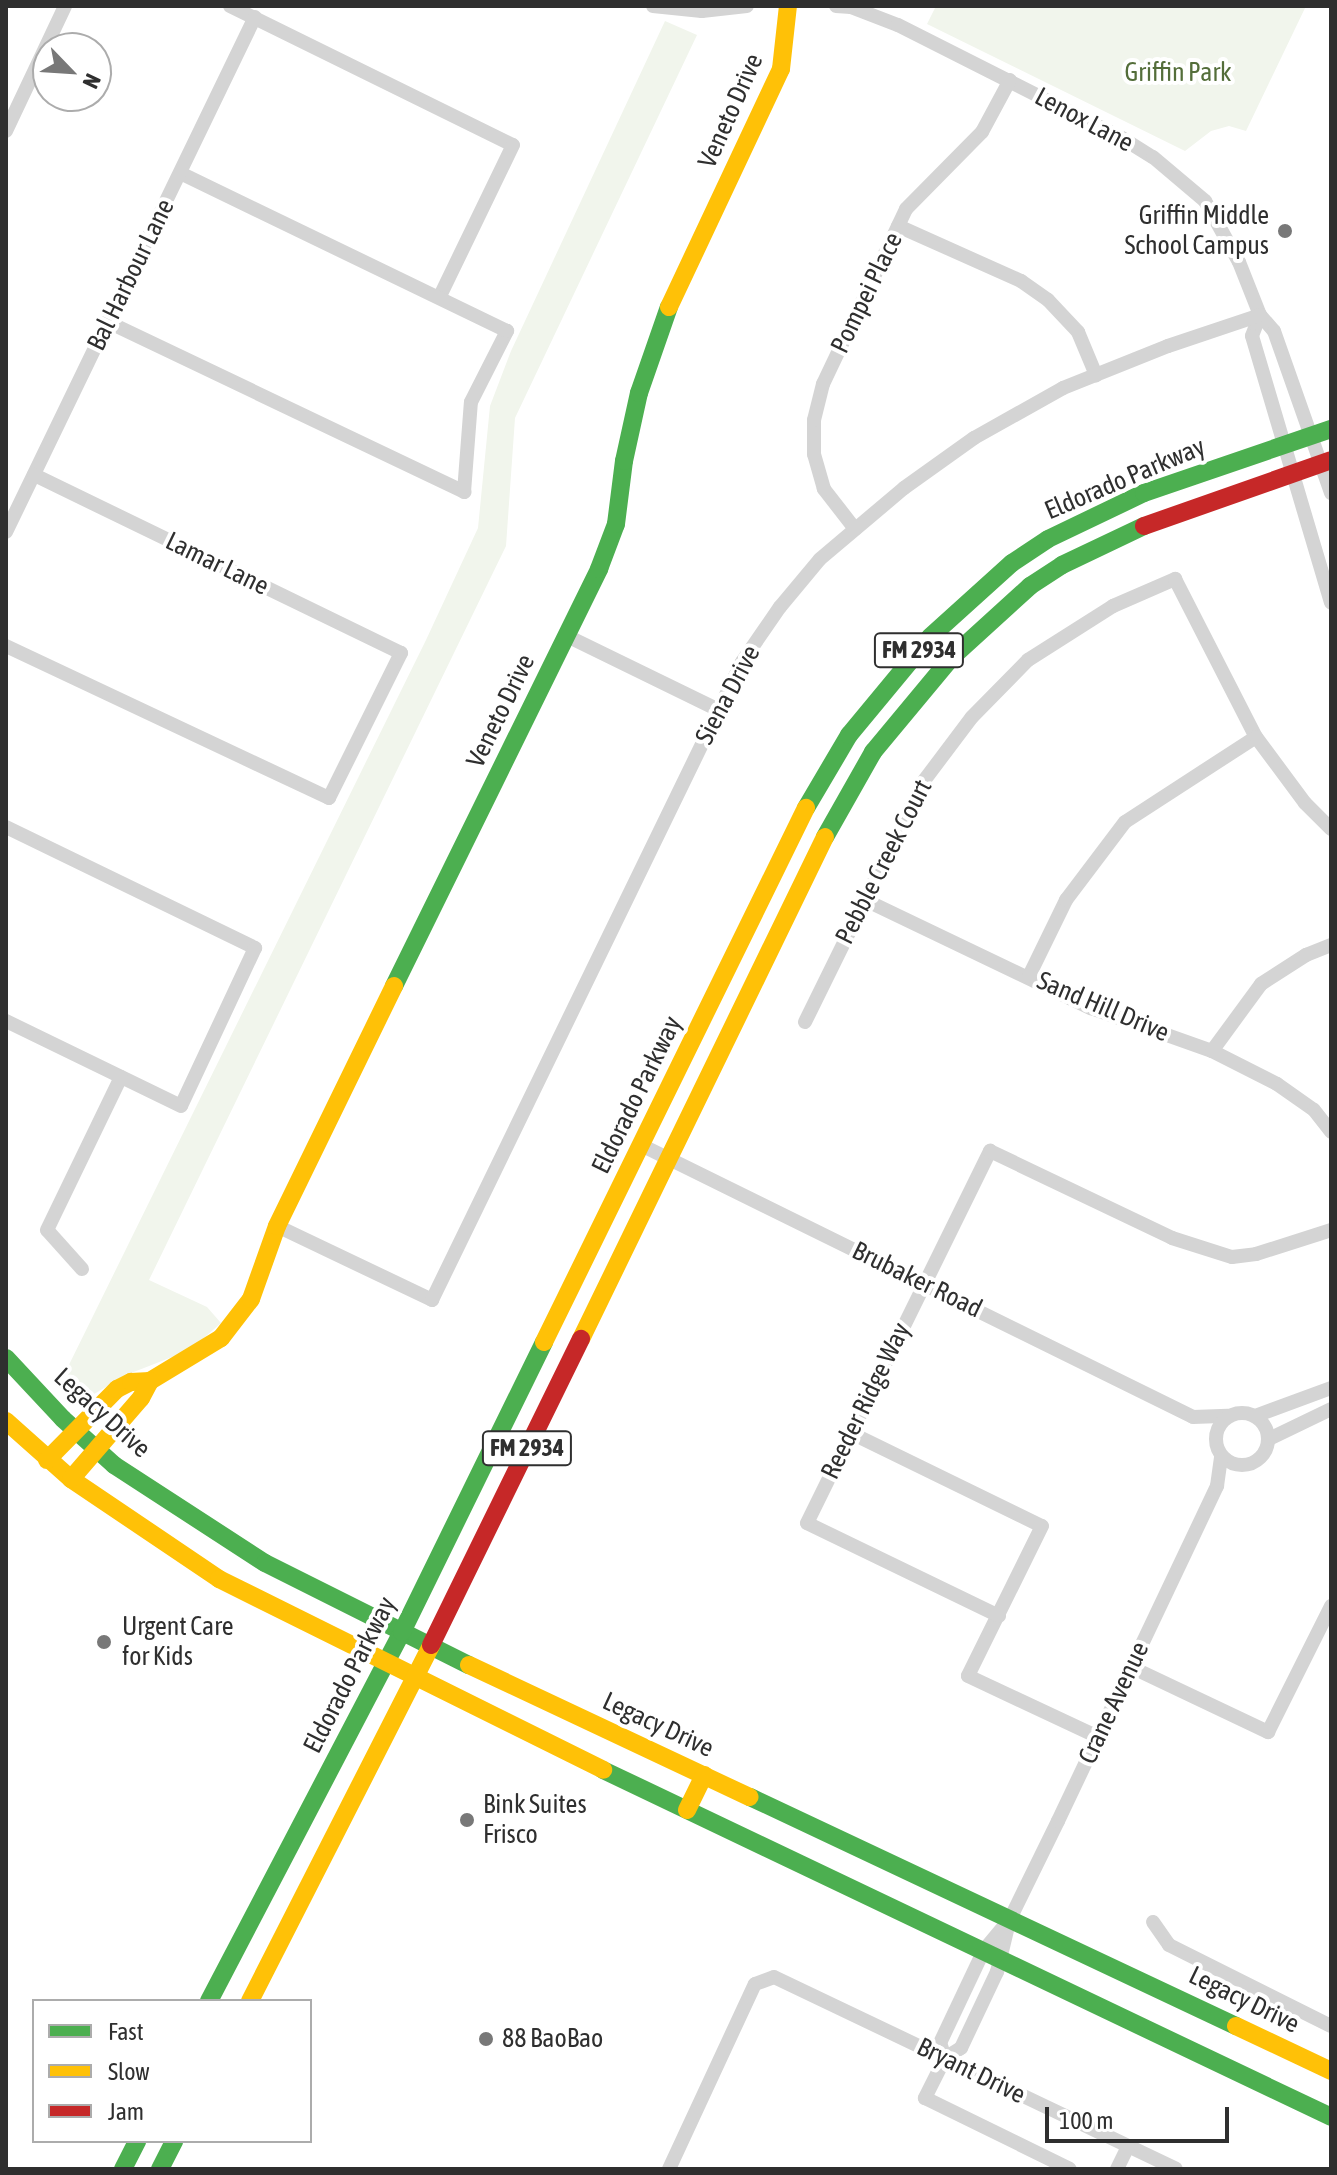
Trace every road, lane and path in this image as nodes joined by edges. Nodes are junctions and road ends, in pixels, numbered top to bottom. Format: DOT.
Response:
graph roads {
  1 [pos="65,6"];
  2 [pos="230,6"];
  3 [pos="653,6"];
  4 [pos="747,6"];
  5 [pos="788,6"];
  6 [pos="836,6"];
  7 [pos="255,17"];
  8 [pos="1010,80"];
  9 [pos="6,131"];
  10 [pos="180,173"];
  11 [pos="898,226"];
  12 [pos="440,296"];
  13 [pos="1260,315"];
  14 [pos="108,322"];
  15 [pos="1096,375"];
  16 [pos="1331,429"];
  17 [pos="1310,436"];
  18 [pos="1287,444"];
  19 [pos="1326,461"];
  20 [pos="1294,471"];
  21 [pos="34,475"];
  22 [pos="1331,493"];
  23 [pos="855,529"];
  24 [pos="6,532"];
  25 [pos="1328,587"];
  26 [pos="1331,603"];
  27 [pos="567,636"];
  28 [pos="6,646"];
  29 [pos="719,710"];
  30 [pos="1256,737"];
  31 [pos="6,827"];
  32 [pos="1331,829"];
  33 [pos="863,899"];
  34 [pos="1331,945"];
  35 [pos="1029,976"];
  36 [pos="6,1021"];
  37 [pos="805,1022"];
  38 [pos="1212,1051"];
  39 [pos="121,1077"];
  40 [pos="1331,1132"];
  41 [pos="641,1145"];
  42 [pos="668,1158"];
  43 [pos="277,1226"];
  44 [pos="1331,1230"];
  45 [pos="82,1269"];
  46 [pos="924,1283"];
  47 [pos="6,1358"];
  48 [pos="150,1381"];
  49 [pos="1331,1388"];
  50 [pos="1331,1409"];
  51 [pos="1228,1416"];
  52 [pos="1255,1416"];
  53 [pos="1193,1417"];
  54 [pos="6,1421"];
  55 [pos="74,1430"];
  56 [pos="851,1433"];
  57 [pos="1215,1437"];
  58 [pos="1269,1439"];
  59 [pos="96,1449"];
  60 [pos="1221,1456"];
  61 [pos="47,1460"];
  62 [pos="1242,1465"];
  63 [pos="71,1479"];
  64 [pos="1217,1486"];
  65 [pos="1331,1606"];
  66 [pos="999,1616"];
  67 [pos="402,1632"];
  68 [pos="431,1647"];
  69 [pos="386,1663"];
  70 [pos="1131,1667"];
  71 [pos="415,1677"];
  72 [pos="1098,1737"];
  73 [pos="704,1775"];
  74 [pos="687,1810"];
  75 [pos="1010,1919"];
  76 [pos="1153,1922"];
  77 [pos="984,1950"];
  78 [pos="1003,1959"];
  79 [pos="210,1999"];
  80 [pos="251,1999"];
  81 [pos="1331,2026"];
  82 [pos="945,2058"];
  83 [pos="1331,2071"];
  84 [pos="1331,2117"];
  85 [pos="136,2143"];
  86 [pos="173,2143"];
  87 [pos="1128,2146"];
  88 [pos="123,2169"];
  89 [pos="160,2169"];
  90 [pos="669,2169"];
  91 [pos="1070,2169"];
  92 [pos="1117,2169"];
  93 [pos="1176,2169"];
  1 -- 9 [label="street"];
  2 -- 7 [label="street"];
  3 -- 4 [label="street"];
  5 -- 27 [label="main road, Veneto Drive"];
  6 -- 8 [label="street, Lenox Lane"];
  7 -- 10 [label="street, Bal Harbour Lane"];
  7 -- 12 [label="street"];
  8 -- 11 [label="street, Pompei Place"];
  8 -- 13 [label="street, Lenox Lane"];
  10 -- 12 [label="street"];
  10 -- 14 [label="street, Bal Harbour Lane"];
  11 -- 15 [label="street"];
  11 -- 23 [label="street, Pompei Place"];
  12 -- 14 [label="street"];
  13 -- 15 [label="street, Siena Drive"];
  13 -- 17 [label="street, Lenox Lane"];
  13 -- 18 [label="street, Lenox Lane"];
  14 -- 21 [label="street, Bal Harbour Lane"];
  15 -- 23 [label="street, Siena Drive"];
  16 -- 17 [label="main road, Eldorado Parkway / FM 2934"];
  17 -- 18 [label="main road, Eldorado Parkway / FM 2934"];
  17 -- 19 [label="street, Lenox Lane"];
  18 -- 20 [label="street, Lenox Lane"];
  18 -- 41 [label="main road, Eldorado Parkway / FM 2934"];
  19 -- 20 [label="main road, Eldorado Parkway / FM 2934"];
  19 -- 22 [label="street, Lenox Lane"];
  20 -- 25 [label="street, Lenox Lane"];
  20 -- 42 [label="main road, Eldorado Parkway / FM 2934"];
  21 -- 24 [label="street, Bal Harbour Lane"];
  21 -- 28 [label="street, Lamar Lane"];
  23 -- 29 [label="street, Siena Drive"];
  25 -- 26 [label="street, Lenox Lane"];
  27 -- 29 [label="street"];
  27 -- 43 [label="main road, Veneto Drive"];
  29 -- 43 [label="street, Siena Drive"];
  30 -- 32 [label="street"];
  30 -- 33 [label="street, Pebble Creek Court"];
  30 -- 35 [label="street"];
  31 -- 39 [label="street"];
  33 -- 35 [label="street, Sand Hill Drive"];
  33 -- 37 [label="street, Pebble Creek Court"];
  34 -- 38 [label="street"];
  35 -- 38 [label="street, Sand Hill Drive"];
  36 -- 39 [label="street"];
  38 -- 40 [label="street, Sand Hill Drive"];
  39 -- 45 [label="street"];
  41 -- 42 [label="street, Brubaker Road"];
  41 -- 67 [label="main road, Eldorado Parkway / FM 2934"];
  42 -- 46 [label="street, Brubaker Road"];
  42 -- 68 [label="main road, Eldorado Parkway / FM 2934"];
  43 -- 48 [label="main road, Veneto Drive"];
  44 -- 46 [label="street, Reeder Ridge Way"];
  46 -- 53 [label="street, Brubaker Road"];
  46 -- 56 [label="street, Reeder Ridge Way"];
  47 -- 55 [label="main road, Legacy Drive"];
  48 -- 55 [label="main road, Veneto Drive"];
  48 -- 59 [label="main road, Veneto Drive"];
  49 -- 52 [label="street"];
  50 -- 58 [label="street"];
  51 -- 52 [label="street"];
  51 -- 53 [label="street, Brubaker Road"];
  51 -- 57 [label="street"];
  52 -- 58 [label="street"];
  53 -- 57 [label="street, Brubaker Road"];
  54 -- 61 [label="main road"];
  55 -- 59 [label="main road, Legacy Drive"];
  55 -- 61 [label="main road, Veneto Drive"];
  56 -- 66 [label="street"];
  56 -- 66 [label="street, Reeder Ridge Way"];
  57 -- 60 [label="street"];
  58 -- 62 [label="street"];
  59 -- 63 [label="main road, Veneto Drive"];
  59 -- 67 [label="main road, Legacy Drive"];
  60 -- 62 [label="street"];
  60 -- 64 [label="street, Crane Avenue"];
  61 -- 63 [label="main road"];
  62 -- 64 [label="street, Crane Avenue"];
  63 -- 69 [label="main road"];
  64 -- 70 [label="street, Crane Avenue"];
  65 -- 70 [label="street"];
  66 -- 72 [label="street"];
  67 -- 68 [label="main road, Legacy Drive"];
  67 -- 69 [label="main road, Eldorado Parkway / FM 2934"];
  68 -- 71 [label="main road, Eldorado Parkway / FM 2934"];
  68 -- 73 [label="main road, Legacy Drive"];
  69 -- 71 [label="main road"];
  69 -- 79 [label="main road, Eldorado Parkway / FM 2934"];
  70 -- 72 [label="street, Crane Avenue"];
  71 -- 74 [label="main road"];
  71 -- 80 [label="main road, Eldorado Parkway / FM 2934"];
  72 -- 75 [label="street, Crane Avenue"];
  73 -- 74 [label="main road"];
  73 -- 75 [label="main road, Legacy Drive"];
  74 -- 77 [label="main road"];
  75 -- 77 [label="street, Crane Avenue"];
  75 -- 78 [label="street, Crane Avenue"];
  75 -- 83 [label="main road, Legacy Drive"];
  76 -- 81 [label="street"];
  77 -- 78 [label="main road"];
  77 -- 82 [label="street, Crane Avenue"];
  78 -- 82 [label="street, Crane Avenue"];
  78 -- 84 [label="main road"];
  82 -- 87 [label="street, Bryant Drive"];
  82 -- 90 [label="street, Bryant Drive"];
  82 -- 91 [label="street"];
  85 -- 88 [label="main road"];
  86 -- 89 [label="main road"];
  87 -- 92 [label="street"];
  87 -- 93 [label="street, Bryant Drive"];
}
